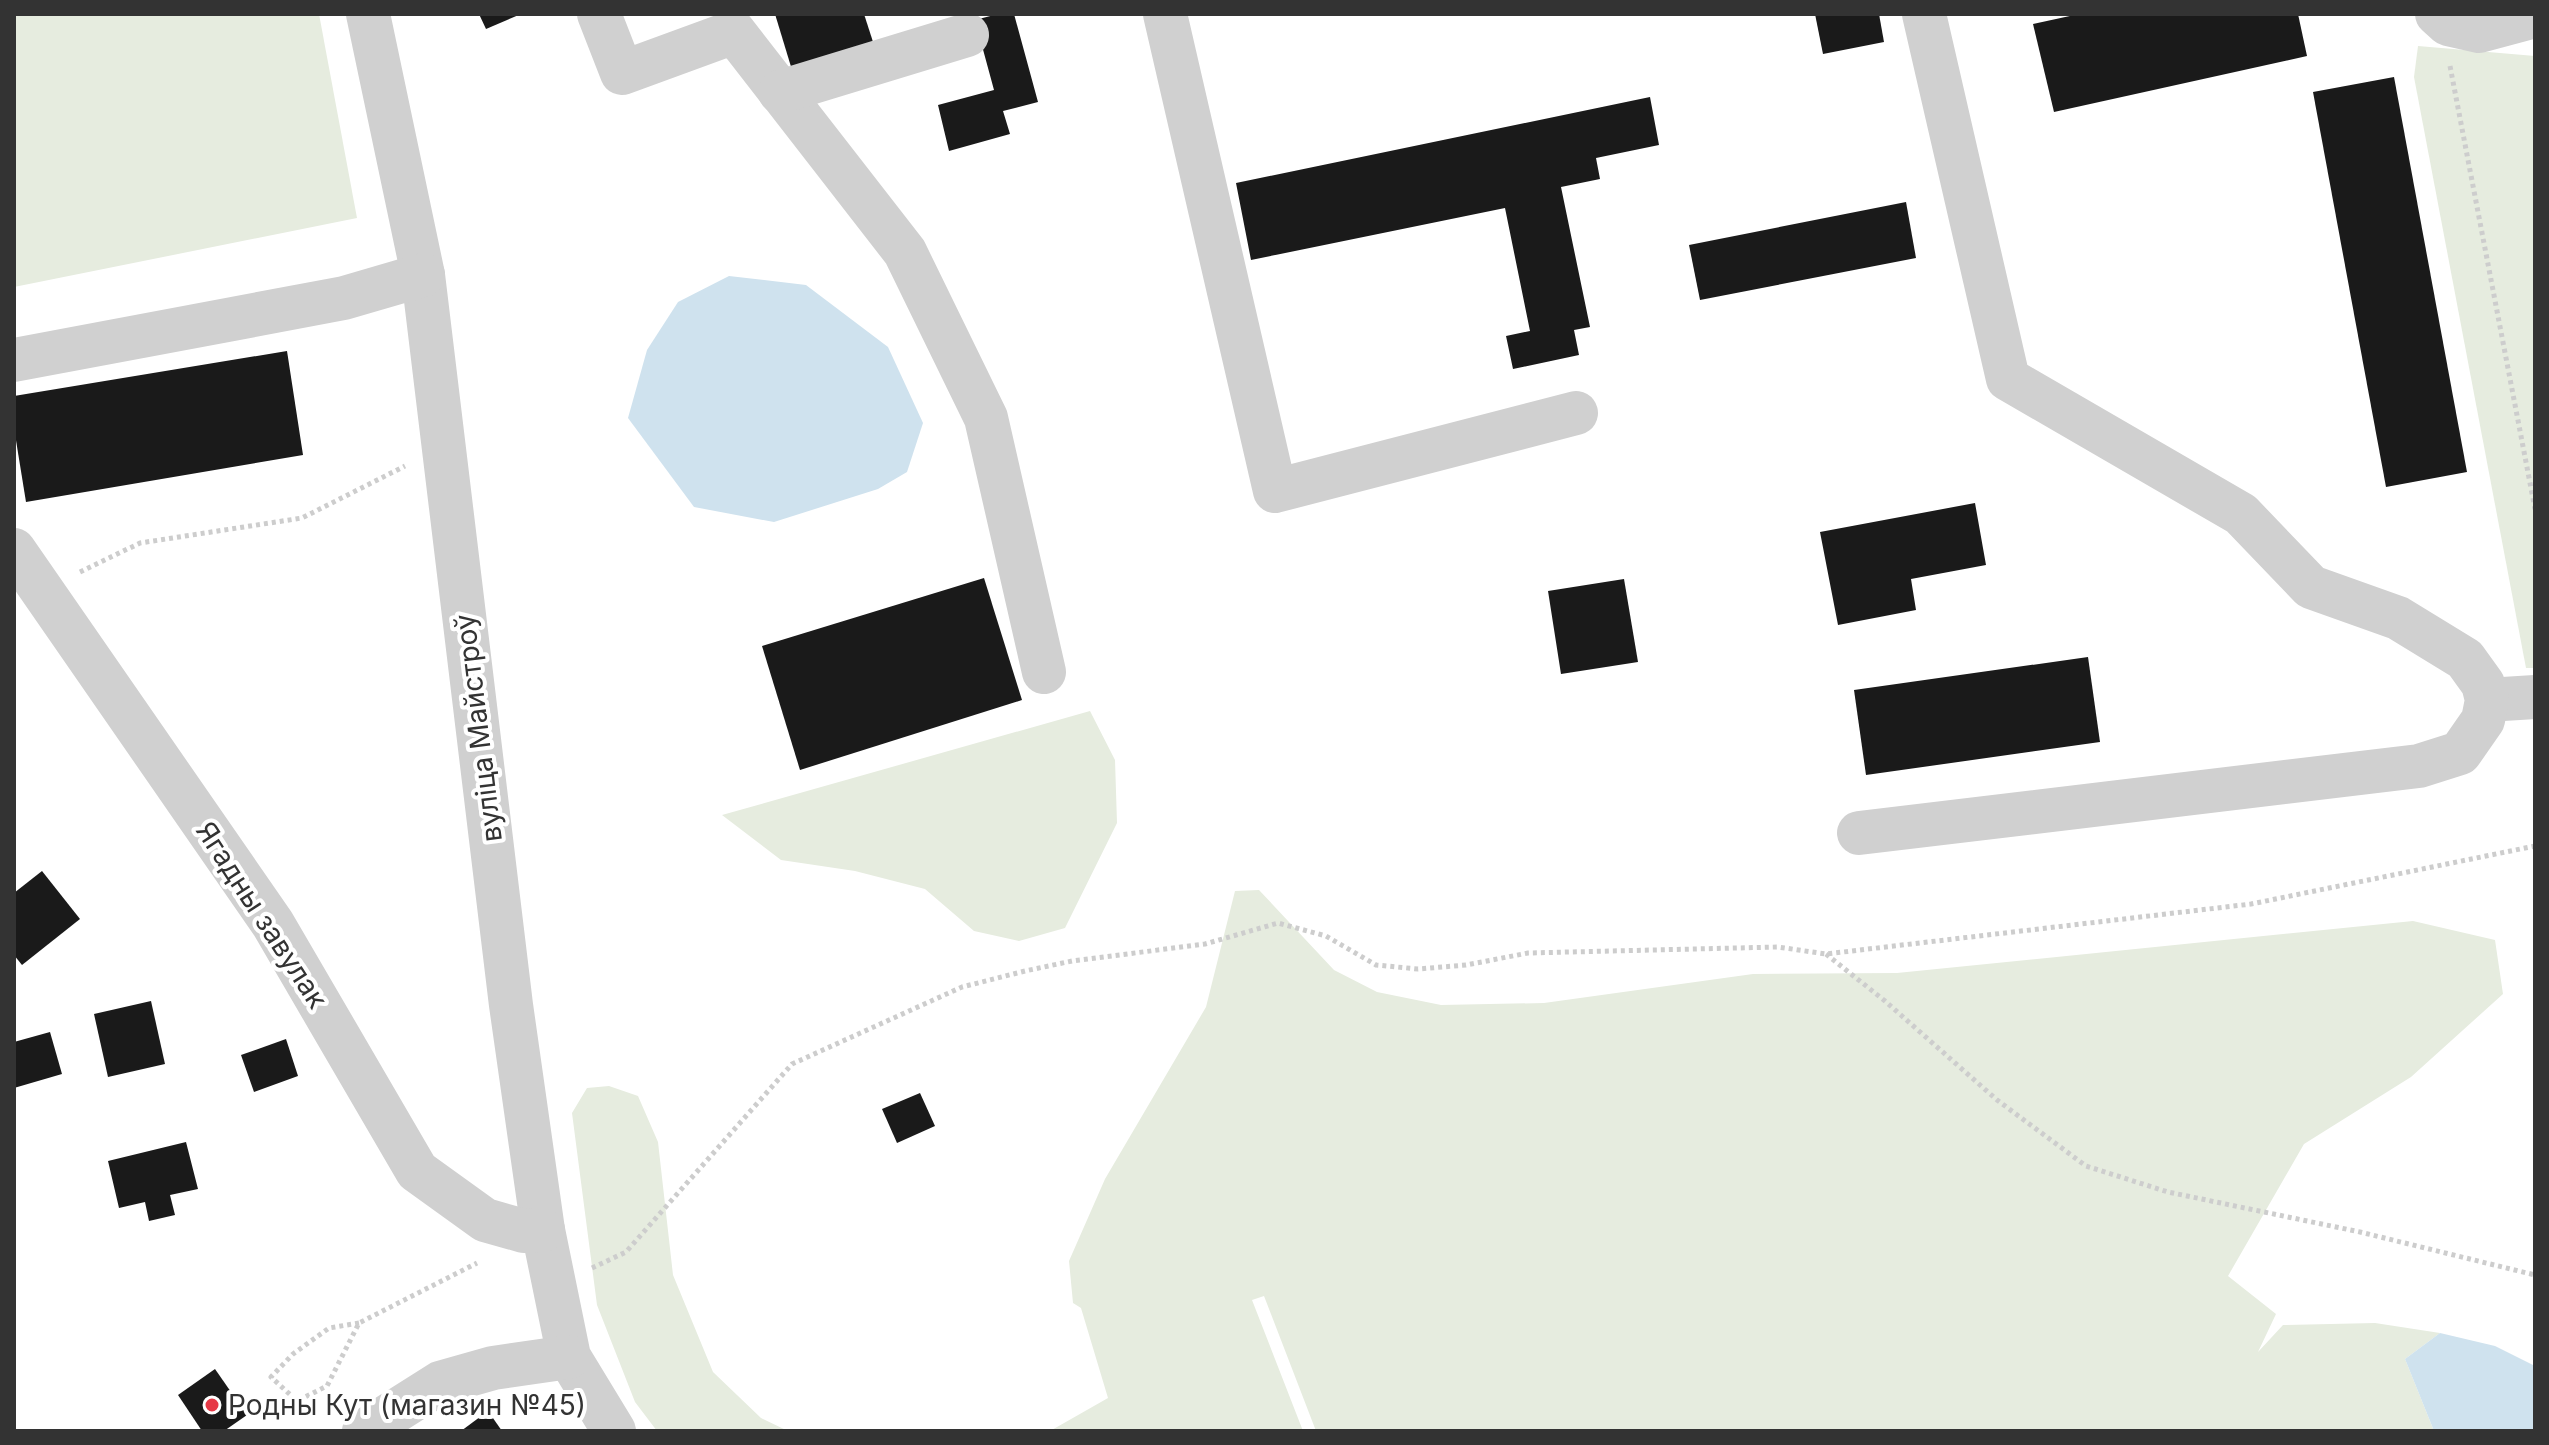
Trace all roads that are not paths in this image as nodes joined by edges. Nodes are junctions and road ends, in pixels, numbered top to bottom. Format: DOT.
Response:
graph roads {
  1 [pos="368,14"];
  2 [pos="599,14"];
  3 [pos="1165,14"];
  4 [pos="1924,14"];
  5 [pos="2535,16"];
  6 [pos="2443,19"];
  7 [pos="967,35"];
  8 [pos="780,92"];
  9 [pos="423,275"];
  10 [pos="14,360"];
  11 [pos="1576,413"];
  12 [pos="14,550"];
  13 [pos="1044,672"];
  14 [pos="2535,697"];
  15 [pos="2487,700"];
  16 [pos="1859,833"];
  17 [pos="528,1229"];
  18 [pos="569,1357"];
  19 [pos="364,1431"];
  20 [pos="614,1431"];
  1 -- 9 [label="street, вуліца Майстроў"];
  2 -- 8 [label="street"];
  3 -- 11 [label="street"];
  4 -- 15 [label="street"];
  5 -- 6 [label="street"];
  7 -- 8 [label="street"];
  8 -- 13 [label="street"];
  9 -- 10 [label="street"];
  9 -- 17 [label="street, вуліца Майстроў"];
  12 -- 17 [label="street, Ягадны завулак"];
  14 -- 15 [label="street"];
  15 -- 16 [label="street"];
  17 -- 18 [label="street, вуліца Майстроў"];
  18 -- 19 [label="street"];
  18 -- 20 [label="street, вуліца Майстроў"];
}
